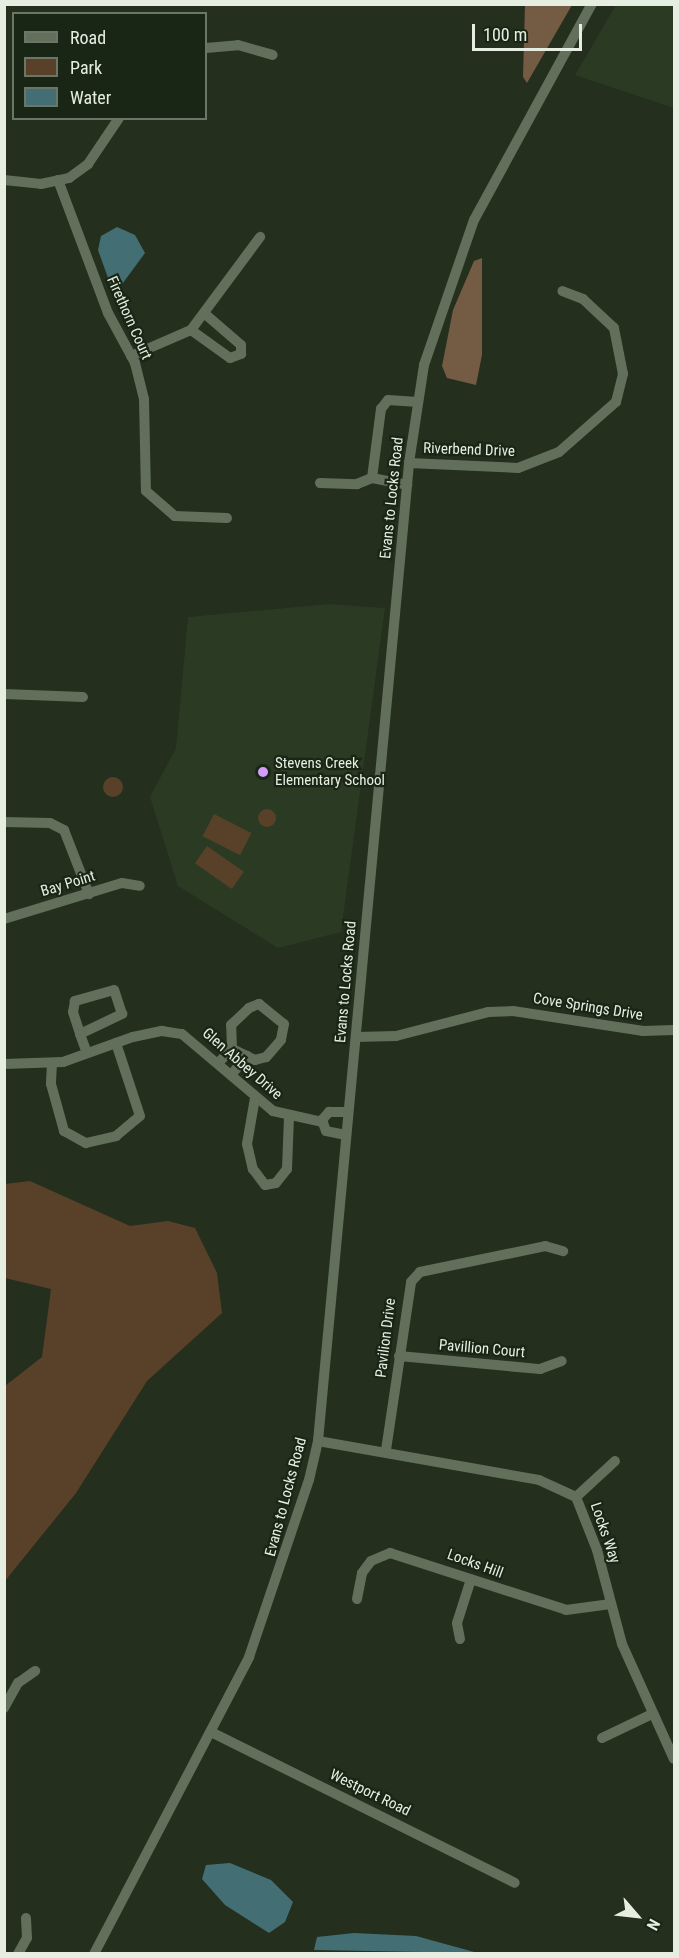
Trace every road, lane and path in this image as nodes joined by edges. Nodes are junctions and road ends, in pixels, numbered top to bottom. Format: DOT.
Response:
graph roads {
  1 [pos="592,4"];
  2 [pos="207,48"];
  3 [pos="273,55"];
  4 [pos="118,120"];
  5 [pos="4,180"];
  6 [pos="58,180"];
  7 [pos="260,237"];
  8 [pos="562,291"];
  9 [pos="204,313"];
  10 [pos="191,330"];
  11 [pos="131,356"];
  12 [pos="418,402"];
  13 [pos="409,463"];
  14 [pos="372,478"];
  15 [pos="320,483"];
  16 [pos="407,484"];
  17 [pos="227,518"];
  18 [pos="4,694"];
  19 [pos="82,697"];
  20 [pos="4,822"];
  21 [pos="140,886"];
  22 [pos="89,894"];
  23 [pos="4,919"];
  24 [pos="675,1030"];
  25 [pos="80,1034"];
  26 [pos="356,1037"];
  27 [pos="116,1043"];
  28 [pos="232,1049"];
  29 [pos="87,1053"];
  30 [pos="247,1056"];
  31 [pos="52,1063"];
  32 [pos="218,1063"];
  33 [pos="4,1064"];
  34 [pos="231,1075"];
  35 [pos="255,1098"];
  36 [pos="348,1112"];
  37 [pos="289,1118"];
  38 [pos="322,1122"];
  39 [pos="346,1134"];
  40 [pos="563,1251"];
  41 [pos="399,1356"];
  42 [pos="562,1361"];
  43 [pos="318,1441"];
  44 [pos="386,1450"];
  45 [pos="615,1461"];
  46 [pos="576,1497"];
  47 [pos="471,1579"];
  48 [pos="357,1599"];
  49 [pos="611,1604"];
  50 [pos="460,1639"];
  51 [pos="35,1671"];
  52 [pos="4,1708"];
  53 [pos="652,1714"];
  54 [pos="211,1732"];
  55 [pos="602,1738"];
  56 [pos="675,1759"];
  57 [pos="515,1883"];
  58 [pos="26,1918"];
  59 [pos="18,1953"];
  60 [pos="94,1953"];
  1 -- 12 [label="street, Evans to Locks Road"];
  2 -- 3 [label="street"];
  4 -- 6 [label="street"];
  5 -- 6 [label="street"];
  6 -- 11 [label="street, Firethorn Court"];
  7 -- 9 [label="street"];
  8 -- 13 [label="street, Riverbend Drive"];
  9 -- 10 [label="street"];
  9 -- 10 [label="street"];
  10 -- 11 [label="street"];
  11 -- 17 [label="street, Firethorn Court"];
  12 -- 13 [label="street, Evans to Locks Road"];
  12 -- 14 [label="street"];
  13 -- 16 [label="street, Evans to Locks Road"];
  14 -- 15 [label="street"];
  14 -- 16 [label="street"];
  16 -- 26 [label="street, Evans to Locks Road"];
  18 -- 19 [label="street"];
  20 -- 22 [label="street"];
  21 -- 22 [label="street, Bay Point"];
  22 -- 23 [label="street, Bay Point"];
  24 -- 26 [label="street, Cove Springs Drive"];
  25 -- 25 [label="street"];
  25 -- 29 [label="street"];
  26 -- 36 [label="street, Evans to Locks Road"];
  27 -- 29 [label="street, Glen Abbey Drive"];
  27 -- 31 [label="street"];
  27 -- 32 [label="street, Glen Abbey Drive"];
  28 -- 30 [label="street"];
  28 -- 30 [label="street"];
  28 -- 32 [label="street"];
  29 -- 31 [label="street, Glen Abbey Drive"];
  30 -- 34 [label="street"];
  31 -- 33 [label="street, Glen Abbey Drive"];
  32 -- 34 [label="street, Glen Abbey Drive"];
  34 -- 35 [label="street, Glen Abbey Drive"];
  35 -- 37 [label="street, Glen Abbey Drive"];
  35 -- 37 [label="street"];
  36 -- 38 [label="street, Glen Abbey Drive"];
  36 -- 39 [label="street, Evans to Locks Road"];
  37 -- 38 [label="street, Glen Abbey Drive"];
  38 -- 39 [label="street, Glen Abbey Drive"];
  39 -- 43 [label="street, Evans to Locks Road"];
  40 -- 41 [label="street, Pavilion Drive"];
  41 -- 42 [label="street, Pavillion Court"];
  41 -- 44 [label="street, Pavilion Drive"];
  43 -- 44 [label="street, Locks Way"];
  43 -- 54 [label="street, Evans to Locks Road"];
  44 -- 46 [label="street, Locks Way"];
  45 -- 46 [label="street"];
  46 -- 49 [label="street, Locks Way"];
  47 -- 48 [label="street, Locks Hill"];
  47 -- 49 [label="street, Locks Hill"];
  47 -- 50 [label="street"];
  49 -- 53 [label="street, Locks Way"];
  51 -- 52 [label="street"];
  53 -- 55 [label="street"];
  53 -- 56 [label="street, Locks Way"];
  54 -- 57 [label="street, Westport Road"];
  54 -- 60 [label="street, Evans to Locks Road"];
  58 -- 59 [label="street"];
}
